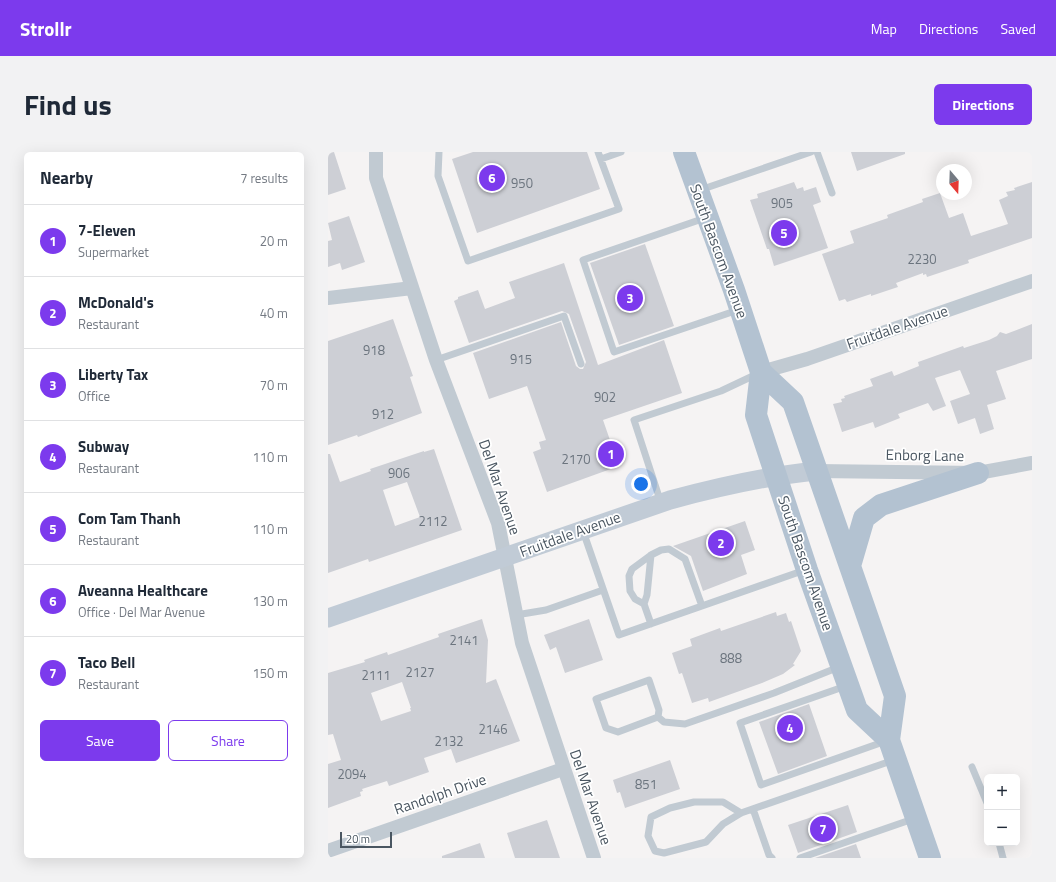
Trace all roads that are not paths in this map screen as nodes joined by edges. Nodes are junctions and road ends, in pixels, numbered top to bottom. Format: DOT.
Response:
graph roads {
  1 [pos="376,152"];
  2 [pos="439,152"];
  3 [pos="622,152"];
  4 [pos="684,152"];
  5 [pos="811,152"];
  6 [pos="818,152"];
  7 [pos="599,156"];
  8 [pos="698,191"];
  9 [pos="832,193"];
  10 [pos="707,218"];
  11 [pos="1032,281"];
  12 [pos="412,288"];
  13 [pos="328,298"];
  14 [pos="740,309"];
  15 [pos="436,360"];
  16 [pos="581,364"];
  17 [pos="761,372"];
  18 [pos="1032,463"];
  19 [pos="816,471"];
  20 [pos="978,473"];
  21 [pos="777,475"];
  22 [pos="661,502"];
  23 [pos="582,529"];
  24 [pos="651,555"];
  25 [pos="505,557"];
  26 [pos="850,566"];
  27 [pos="807,570"];
  28 [pos="603,590"];
  29 [pos="644,604"];
  30 [pos="702,606"];
  31 [pos="516,615"];
  32 [pos="328,618"];
  33 [pos="651,624"];
  34 [pos="844,676"];
  35 [pos="658,717"];
  36 [pos="893,750"];
  37 [pos="972,767"];
  38 [pos="563,768"];
  39 [pos="984,796"];
  40 [pos="753,809"];
  41 [pos="741,813"];
  42 [pos="916,818"];
  43 [pos="1000,846"];
  44 [pos="328,851"];
  45 [pos="594,858"];
  46 [pos="772,858"];
  47 [pos="800,858"];
  48 [pos="930,858"];
  49 [pos="1004,858"];
  1 -- 12 [label="street, Del Mar Avenue"];
  2 -- 7 [label="lane"];
  3 -- 7 [label="lane"];
  4 -- 8 [label="main road, South Bascom Avenue"];
  5 -- 8 [label="lane"];
  6 -- 9 [label="lane"];
  8 -- 10 [label="main road, South Bascom Avenue"];
  10 -- 14 [label="main road, South Bascom Avenue"];
  10 -- 14 [label="lane"];
  11 -- 17 [label="street, Fruitdale Avenue"];
  12 -- 13 [label="street"];
  12 -- 15 [label="street, Del Mar Avenue"];
  14 -- 17 [label="main road, South Bascom Avenue"];
  15 -- 16 [label="lane"];
  15 -- 25 [label="street, Del Mar Avenue"];
  17 -- 19 [label="main road, South Bascom Avenue"];
  17 -- 21 [label="main road, South Bascom Avenue"];
  17 -- 22 [label="lane"];
  18 -- 20 [label="street, Enborg Lane"];
  19 -- 20 [label="street, Enborg Lane"];
  19 -- 21 [label="street, Fruitdale Avenue"];
  19 -- 26 [label="main road, South Bascom Avenue"];
  20 -- 26 [label="main road"];
  21 -- 22 [label="street, Fruitdale Avenue"];
  21 -- 27 [label="main road, South Bascom Avenue"];
  22 -- 23 [label="street, Fruitdale Avenue"];
  23 -- 25 [label="street, Fruitdale Avenue"];
  23 -- 28 [label="lane"];
  24 -- 29 [label="lane"];
  24 -- 29 [label="lane"];
  24 -- 30 [label="lane"];
  25 -- 31 [label="street, Del Mar Avenue"];
  25 -- 32 [label="street, Fruitdale Avenue"];
  26 -- 36 [label="main road, South Bascom Avenue"];
  27 -- 30 [label="lane"];
  27 -- 34 [label="main road, South Bascom Avenue"];
  28 -- 31 [label="lane"];
  28 -- 33 [label="lane"];
  29 -- 33 [label="lane"];
  30 -- 33 [label="lane"];
  31 -- 38 [label="street, Del Mar Avenue"];
  34 -- 35 [label="lane"];
  34 -- 36 [label="main road, South Bascom Avenue"];
  34 -- 36 [label="lane"];
  35 -- 35 [label="lane"];
  36 -- 40 [label="lane"];
  36 -- 42 [label="main road, South Bascom Avenue"];
  37 -- 39 [label="lane"];
  38 -- 44 [label="street, Randolph Drive"];
  38 -- 45 [label="street, Del Mar Avenue"];
  40 -- 41 [label="lane"];
  40 -- 46 [label="lane"];
  41 -- 41 [label="lane"];
  42 -- 47 [label="lane"];
  42 -- 48 [label="main road, South Bascom Avenue"];
  43 -- 49 [label="lane"];
}
